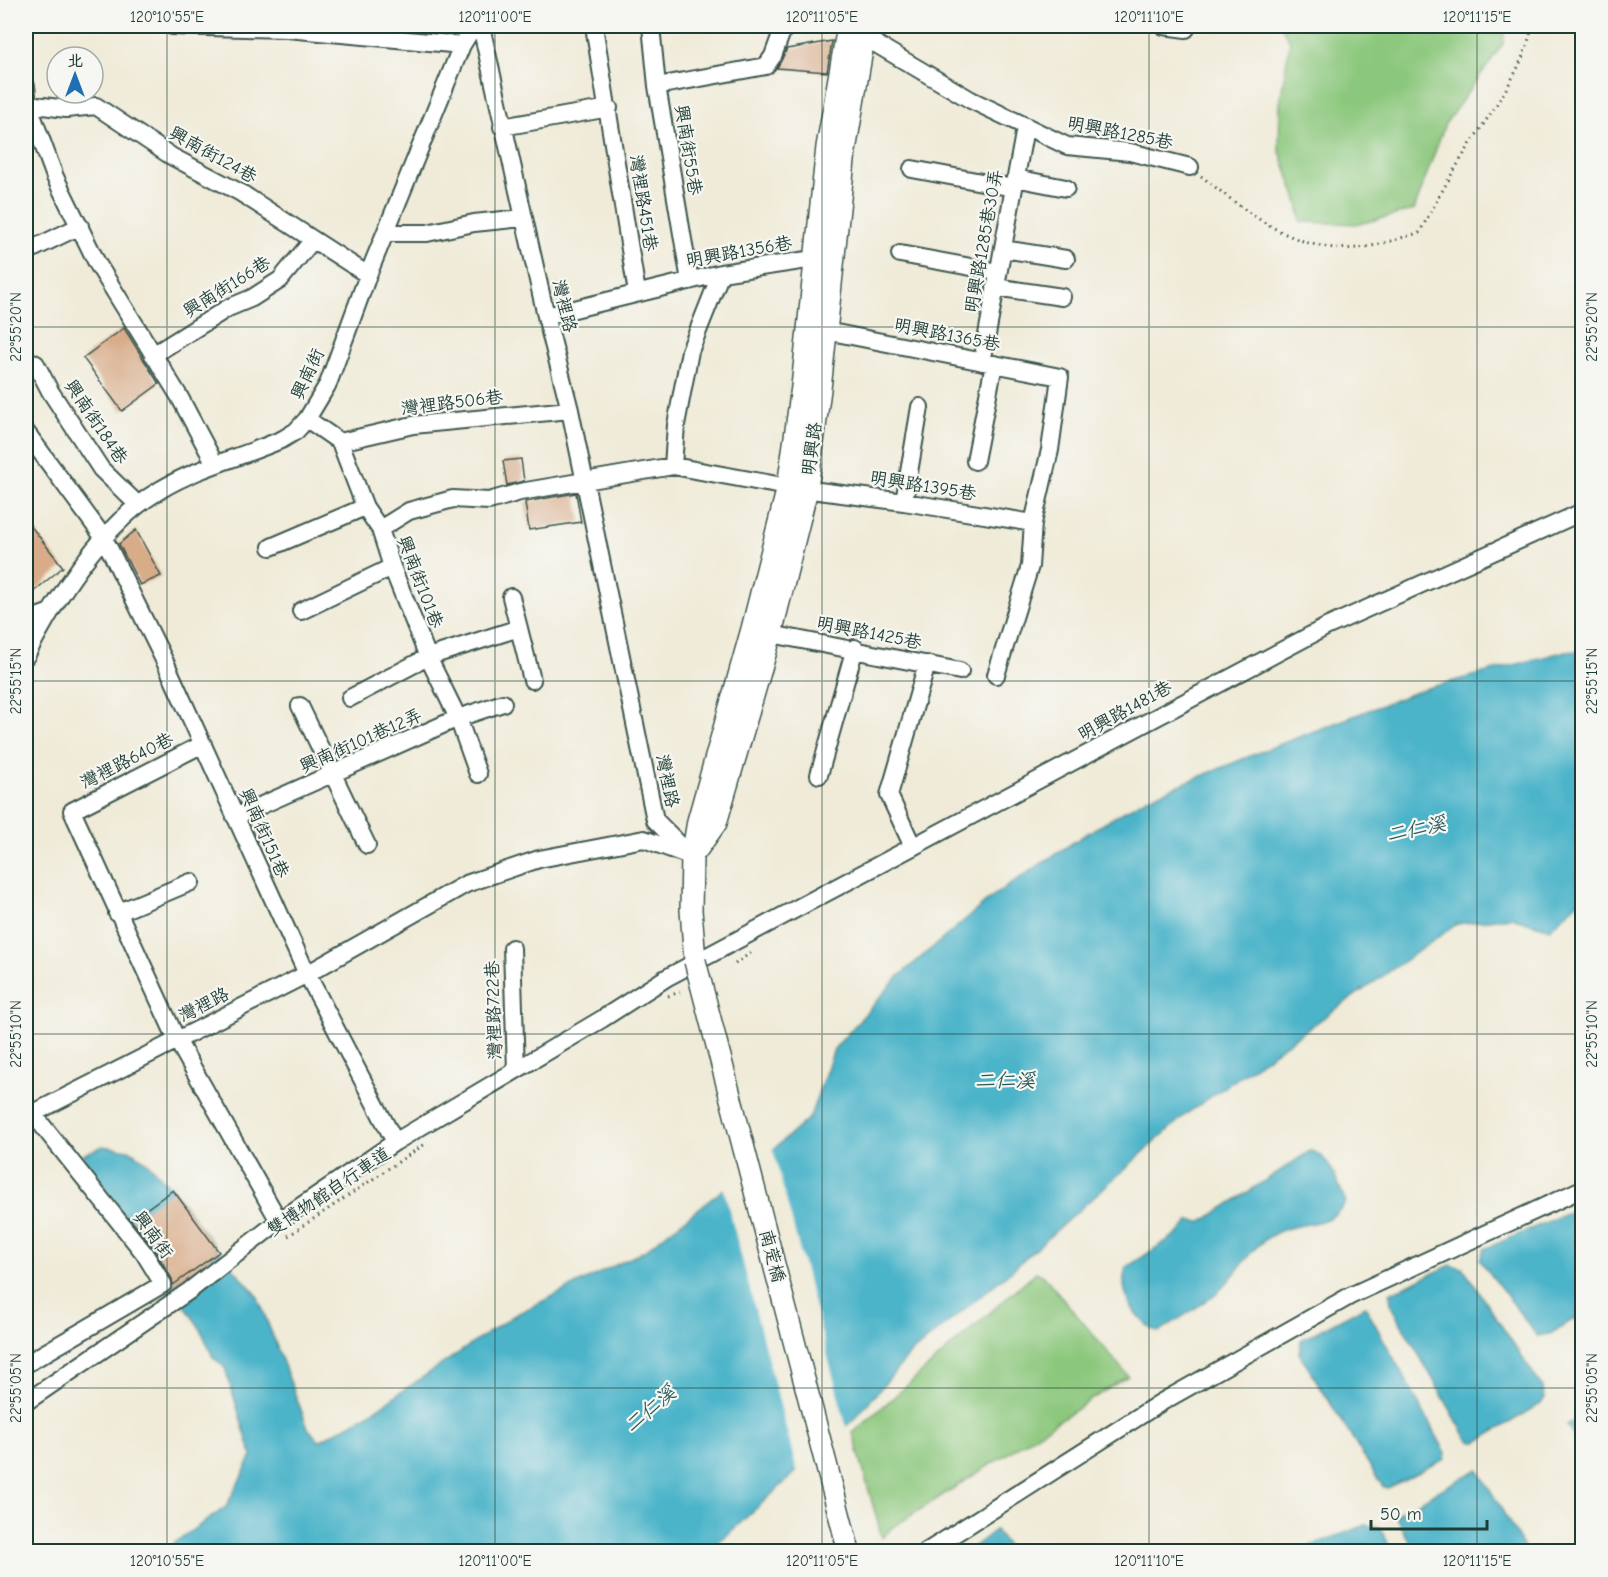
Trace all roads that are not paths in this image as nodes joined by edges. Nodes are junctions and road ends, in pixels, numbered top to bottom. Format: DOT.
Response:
graph roads {
  1 [pos="172,26"];
  2 [pos="224,26"];
  3 [pos="474,26"];
  4 [pos="480,26"];
  5 [pos="594,26"];
  6 [pos="651,26"];
  7 [pos="784,26"];
  8 [pos="1164,26"];
  9 [pos="854,28"];
  10 [pos="1186,29"];
  11 [pos="462,45"];
  12 [pos="26,86"];
  13 [pos="657,86"];
  14 [pos="28,104"];
  15 [pos="609,108"];
  16 [pos="502,127"];
  17 [pos="1025,128"];
  18 [pos="1190,167"];
  19 [pos="912,169"];
  20 [pos="1015,183"];
  21 [pos="1066,188"];
  22 [pos="523,218"];
  23 [pos="80,226"];
  24 [pos="385,233"];
  25 [pos="312,241"];
  26 [pos="1002,249"];
  27 [pos="26,252"];
  28 [pos="900,254"];
  29 [pos="1066,258"];
  30 [pos="814,259"];
  31 [pos="721,273"];
  32 [pos="368,275"];
  33 [pos="997,279"];
  34 [pos="690,281"];
  35 [pos="637,293"];
  36 [pos="1062,297"];
  37 [pos="546,316"];
  38 [pos="826,331"];
  39 [pos="153,355"];
  40 [pos="26,359"];
  41 [pos="988,363"];
  42 [pos="920,407"];
  43 [pos="570,410"];
  44 [pos="307,419"];
  45 [pos="26,432"];
  46 [pos="340,442"];
  47 [pos="975,461"];
  48 [pos="215,464"];
  49 [pos="673,466"];
  50 [pos="585,483"];
  51 [pos="797,488"];
  52 [pos="904,502"];
  53 [pos="138,505"];
  54 [pos="364,507"];
  55 [pos="1582,512"];
  56 [pos="1033,523"];
  57 [pos="380,529"];
  58 [pos="104,538"];
  59 [pos="271,547"];
  60 [pos="392,567"];
  61 [pos="511,597"];
  62 [pos="301,611"];
  63 [pos="48,613"];
  64 [pos="26,621"];
  65 [pos="519,628"];
  66 [pos="771,634"];
  67 [pos="855,648"];
  68 [pos="26,656"];
  69 [pos="428,657"];
  70 [pos="927,664"];
  71 [pos="960,671"];
  72 [pos="996,675"];
  73 [pos="532,680"];
  74 [pos="350,698"];
  75 [pos="503,703"];
  76 [pos="300,706"];
  77 [pos="458,718"];
  78 [pos="203,744"];
  79 [pos="335,774"];
  80 [pos="478,774"];
  81 [pos="819,775"];
  82 [pos="235,817"];
  83 [pos="367,845"];
  84 [pos="913,848"];
  85 [pos="693,857"];
  86 [pos="190,882"];
  87 [pos="117,913"];
  88 [pos="512,948"];
  89 [pos="695,961"];
  90 [pos="307,974"];
  91 [pos="177,1040"];
  92 [pos="516,1070"];
  93 [pos="28,1112"];
  94 [pos="395,1142"];
  95 [pos="1582,1189"];
  96 [pos="279,1221"];
  97 [pos="26,1364"];
  98 [pos="26,1402"];
  99 [pos="849,1551"];
  100 [pos="926,1551"];
  1 -- 2 [label="street"];
  2 -- 11 [label="street"];
  3 -- 11 [label="street, 興南街"];
  4 -- 16 [label="street, 灣裡路"];
  5 -- 15 [label="street, 灣裡路451巷"];
  6 -- 13 [label="street, 興南街55巷"];
  7 -- 13 [label="street"];
  8 -- 10 [label="street"];
  9 -- 17 [label="street, 明興路1285巷"];
  9 -- 30 [label="main road, 明興路"];
  9 -- 38 [label="main road, 明興路"];
  11 -- 24 [label="street, 興南街"];
  12 -- 14 [label="street"];
  13 -- 34 [label="street, 興南街55巷"];
  14 -- 23 [label="street"];
  14 -- 25 [label="street, 興南街124巷"];
  15 -- 16 [label="street"];
  15 -- 35 [label="street, 灣裡路451巷"];
  16 -- 22 [label="street, 灣裡路"];
  17 -- 18 [label="street, 明興路1285巷"];
  17 -- 20 [label="street, 明興路1285巷30弄"];
  19 -- 20 [label="street"];
  20 -- 21 [label="street"];
  20 -- 26 [label="street, 明興路1285巷30弄"];
  22 -- 24 [label="street"];
  22 -- 37 [label="street, 灣裡路"];
  23 -- 27 [label="street"];
  23 -- 39 [label="street"];
  24 -- 32 [label="street, 興南街"];
  25 -- 32 [label="street, 興南街124巷"];
  25 -- 39 [label="street, 興南街166巷"];
  26 -- 29 [label="street"];
  26 -- 33 [label="street, 明興路1285巷30弄"];
  28 -- 33 [label="street"];
  30 -- 31 [label="street, 明興路1356巷"];
  30 -- 51 [label="main road, 明興路"];
  31 -- 34 [label="street, 明興路1356巷"];
  31 -- 49 [label="street"];
  32 -- 44 [label="street, 興南街"];
  33 -- 36 [label="street"];
  33 -- 41 [label="street, 明興路1285巷30弄"];
  34 -- 35 [label="street, 明興路1356巷"];
  35 -- 37 [label="street"];
  37 -- 43 [label="street, 灣裡路"];
  38 -- 41 [label="street, 明興路1365巷"];
  38 -- 51 [label="main road, 明興路"];
  39 -- 48 [label="street"];
  40 -- 53 [label="street, 興南街184巷"];
  41 -- 47 [label="street, 明興路1285巷30弄"];
  41 -- 56 [label="street, 明興路1365巷"];
  42 -- 52 [label="street"];
  43 -- 46 [label="street, 灣裡路506巷"];
  43 -- 50 [label="street, 灣裡路"];
  44 -- 46 [label="street"];
  44 -- 48 [label="street, 興南街"];
  45 -- 58 [label="street, 興南街151巷"];
  46 -- 54 [label="street, 興南街101巷"];
  48 -- 53 [label="street, 興南街"];
  49 -- 50 [label="street"];
  49 -- 51 [label="street, 明興路1395巷"];
  50 -- 57 [label="street"];
  50 -- 85 [label="street, 灣裡路"];
  51 -- 52 [label="street, 明興路1395巷"];
  51 -- 66 [label="main road, 明興路"];
  51 -- 85 [label="main road, 明興路"];
  52 -- 56 [label="street, 明興路1395巷"];
  53 -- 58 [label="street, 興南街"];
  54 -- 57 [label="street, 興南街101巷"];
  54 -- 59 [label="street"];
  55 -- 84 [label="street, 明興路1481巷"];
  56 -- 72 [label="street"];
  57 -- 60 [label="street, 興南街101巷"];
  58 -- 63 [label="street, 興南街"];
  58 -- 78 [label="street, 興南街151巷"];
  60 -- 62 [label="street"];
  60 -- 69 [label="street, 興南街101巷"];
  61 -- 65 [label="street"];
  63 -- 64 [label="street"];
  63 -- 68 [label="street, 興南街"];
  65 -- 69 [label="street"];
  65 -- 73 [label="street"];
  66 -- 67 [label="street, 明興路1425巷"];
  66 -- 85 [label="main road, 明興路"];
  67 -- 70 [label="street, 明興路1425巷"];
  67 -- 81 [label="street"];
  69 -- 74 [label="street"];
  69 -- 77 [label="street, 興南街101巷"];
  70 -- 71 [label="street, 明興路1425巷"];
  70 -- 84 [label="street"];
  75 -- 77 [label="street, 興南街101巷12弄"];
  76 -- 79 [label="street"];
  77 -- 79 [label="street, 興南街101巷12弄"];
  77 -- 80 [label="street, 興南街101巷"];
  78 -- 82 [label="street, 興南街151巷"];
  78 -- 87 [label="street, 灣裡路640巷"];
  79 -- 82 [label="street, 興南街101巷12弄"];
  79 -- 83 [label="street"];
  82 -- 90 [label="street, 興南街151巷"];
  84 -- 89 [label="street, 明興路1481巷"];
  85 -- 89 [label="main road, 明興路"];
  85 -- 90 [label="street, 灣裡路"];
  86 -- 87 [label="street"];
  87 -- 91 [label="street, 灣裡路640巷"];
  88 -- 92 [label="street, 灣裡路722巷"];
  89 -- 92 [label="street"];
  89 -- 99 [label="main road, 南萣橋, bridge"];
  90 -- 91 [label="street, 灣裡路"];
  90 -- 94 [label="street, 興南街151巷"];
  91 -- 93 [label="street, 灣裡路"];
  91 -- 96 [label="street, 灣裡路640巷"];
  92 -- 94 [label="street"];
  93 -- 97 [label="street, 興南街"];
  94 -- 96 [label="street"];
  95 -- 100 [label="street"];
  96 -- 98 [label="street"];
}
